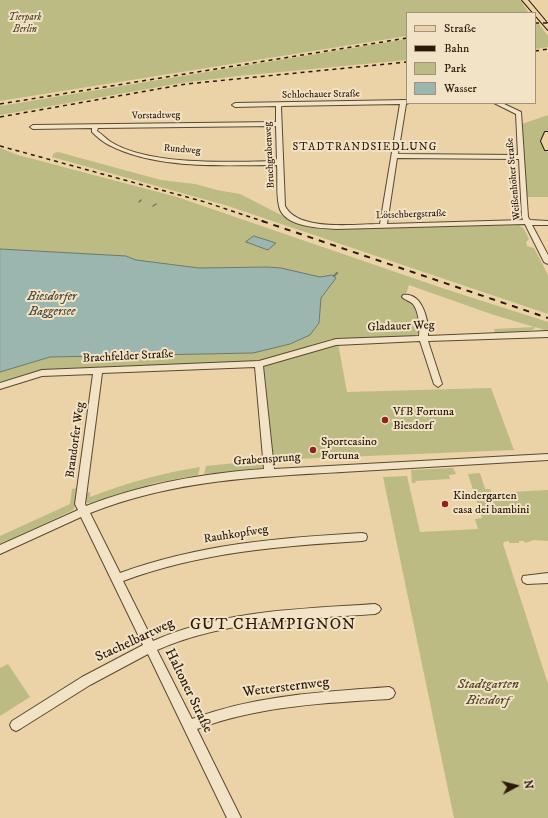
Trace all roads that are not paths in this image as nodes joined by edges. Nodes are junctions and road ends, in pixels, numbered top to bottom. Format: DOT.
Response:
graph roads {
  1 [pos="525,0"];
  2 [pos="531,0"];
  3 [pos="546,21"];
  4 [pos="548,28"];
  5 [pos="405,103"];
  6 [pos="499,104"];
  7 [pos="235,105"];
  8 [pos="280,105"];
  9 [pos="278,124"];
  10 [pos="95,126"];
  11 [pos="33,127"];
  12 [pos="548,134"];
  13 [pos="548,148"];
  14 [pos="395,156"];
  15 [pos="521,157"];
  16 [pos="280,163"];
  17 [pos="282,206"];
  18 [pos="527,223"];
  19 [pos="548,224"];
  20 [pos="383,226"];
  21 [pos="548,262"];
  22 [pos="406,298"];
  23 [pos="548,334"];
  24 [pos="424,338"];
  25 [pos="259,364"];
  26 [pos="98,371"];
  27 [pos="438,384"];
  28 [pos="0,386"];
  29 [pos="548,457"];
  30 [pos="269,472"];
  31 [pos="84,512"];
  32 [pos="362,537"];
  33 [pos="0,550"];
  34 [pos="548,578"];
  35 [pos="117,579"];
  36 [pos="527,579"];
  37 [pos="374,609"];
  38 [pos="151,648"];
  39 [pos="389,693"];
  40 [pos="16,725"];
  41 [pos="189,726"];
  42 [pos="234,818"];
  1 -- 3 [label="main road"];
  2 -- 3 [label="main road"];
  3 -- 4 [label="main road"];
  5 -- 8 [label="street, Schlochauer Straße"];
  5 -- 14 [label="street"];
  6 -- 15 [label="street, Weißenhöher Straße"];
  7 -- 8 [label="street, Schlochauer Straße"];
  8 -- 9 [label="street, Bruchgrabenweg"];
  9 -- 10 [label="street, Vorstadtweg"];
  9 -- 16 [label="street, Bruchgrabenweg"];
  10 -- 11 [label="street, Vorstadtweg"];
  10 -- 16 [label="street, Rundweg"];
  12 -- 13 [label="main road"];
  14 -- 15 [label="street"];
  14 -- 20 [label="street"];
  15 -- 18 [label="street, Weißenhöher Straße"];
  16 -- 17 [label="street, Bruchgrabenweg"];
  17 -- 20 [label="street, Lötschbergstraße"];
  18 -- 19 [label="street, Lötschbergstraße"];
  18 -- 20 [label="street, Lötschbergstraße"];
  18 -- 21 [label="street, Weißenhöher Straße"];
  22 -- 24 [label="street"];
  23 -- 24 [label="street, Gladauer Weg"];
  24 -- 25 [label="street, Gladauer Weg"];
  24 -- 27 [label="street"];
  25 -- 26 [label="street, Brachfelder Straße"];
  25 -- 30 [label="street"];
  26 -- 28 [label="street, Brachfelder Straße"];
  26 -- 31 [label="street, Brandorfer Weg"];
  29 -- 30 [label="street, Grabensprung"];
  30 -- 31 [label="street, Grabensprung"];
  31 -- 33 [label="street, Grabensprung"];
  31 -- 35 [label="street, Haltoner Straße"];
  32 -- 35 [label="street, Rauhkopfweg"];
  34 -- 36 [label="street"];
  35 -- 38 [label="street, Haltoner Straße"];
  37 -- 38 [label="street, Stachelbartweg"];
  38 -- 40 [label="street, Stachelbartweg"];
  38 -- 41 [label="street, Haltoner Straße"];
  39 -- 41 [label="street, Wettersternweg"];
  41 -- 42 [label="street, Haltoner Straße"];
}
